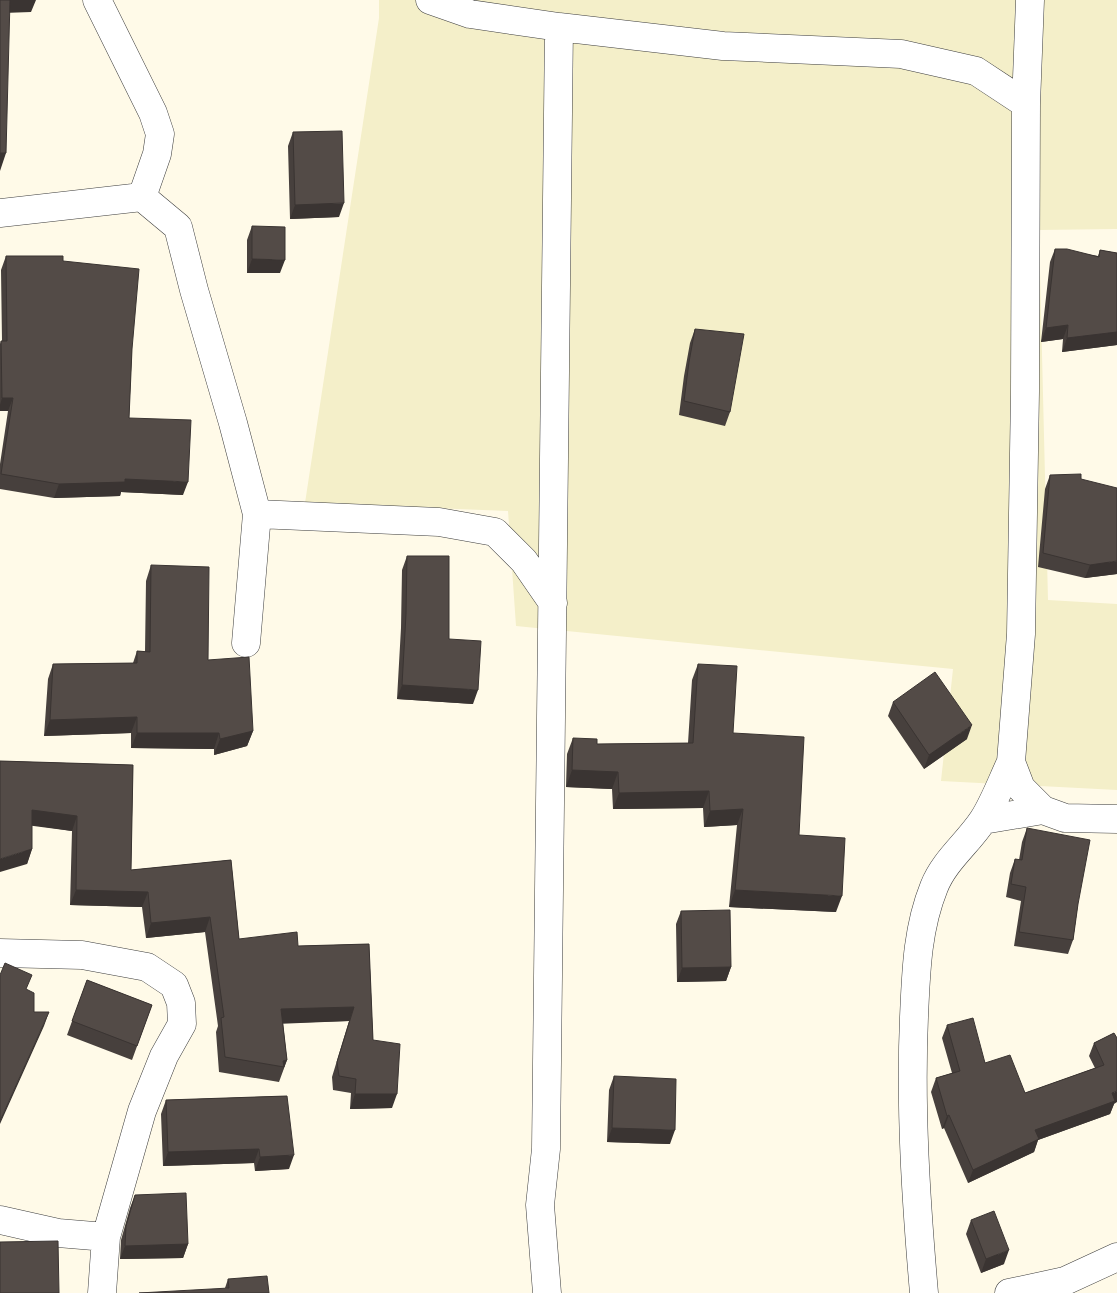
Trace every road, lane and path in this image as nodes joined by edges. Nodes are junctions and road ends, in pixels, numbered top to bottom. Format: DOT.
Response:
graph roads {
  1 [pos="97,0"];
  2 [pos="430,0"];
  3 [pos="1030,0"];
  4 [pos="560,27"];
  5 [pos="1026,104"];
  6 [pos="142,197"];
  7 [pos="0,212"];
  8 [pos="257,514"];
  9 [pos="553,603"];
  10 [pos="246,643"];
  11 [pos="1011,762"];
  12 [pos="1043,810"];
  13 [pos="1117,819"];
  14 [pos="983,820"];
  15 [pos="0,953"];
  16 [pos="0,1220"];
  17 [pos="106,1237"];
  18 [pos="1117,1257"];
  19 [pos="102,1293"];
  20 [pos="547,1293"];
  21 [pos="924,1293"];
  22 [pos="1008,1293"];
  1 -- 6 [label="street"];
  2 -- 4 [label="street"];
  3 -- 5 [label="street"];
  4 -- 5 [label="street"];
  4 -- 9 [label="street"];
  5 -- 11 [label="street"];
  6 -- 7 [label="street"];
  6 -- 8 [label="street"];
  8 -- 9 [label="street"];
  8 -- 10 [label="street"];
  9 -- 20 [label="street"];
  11 -- 12 [label="street"];
  11 -- 14 [label="street"];
  12 -- 13 [label="street"];
  12 -- 14 [label="street"];
  14 -- 21 [label="street"];
  15 -- 17 [label="street"];
  16 -- 17 [label="street"];
  17 -- 19 [label="street"];
  18 -- 22 [label="street"];
}
